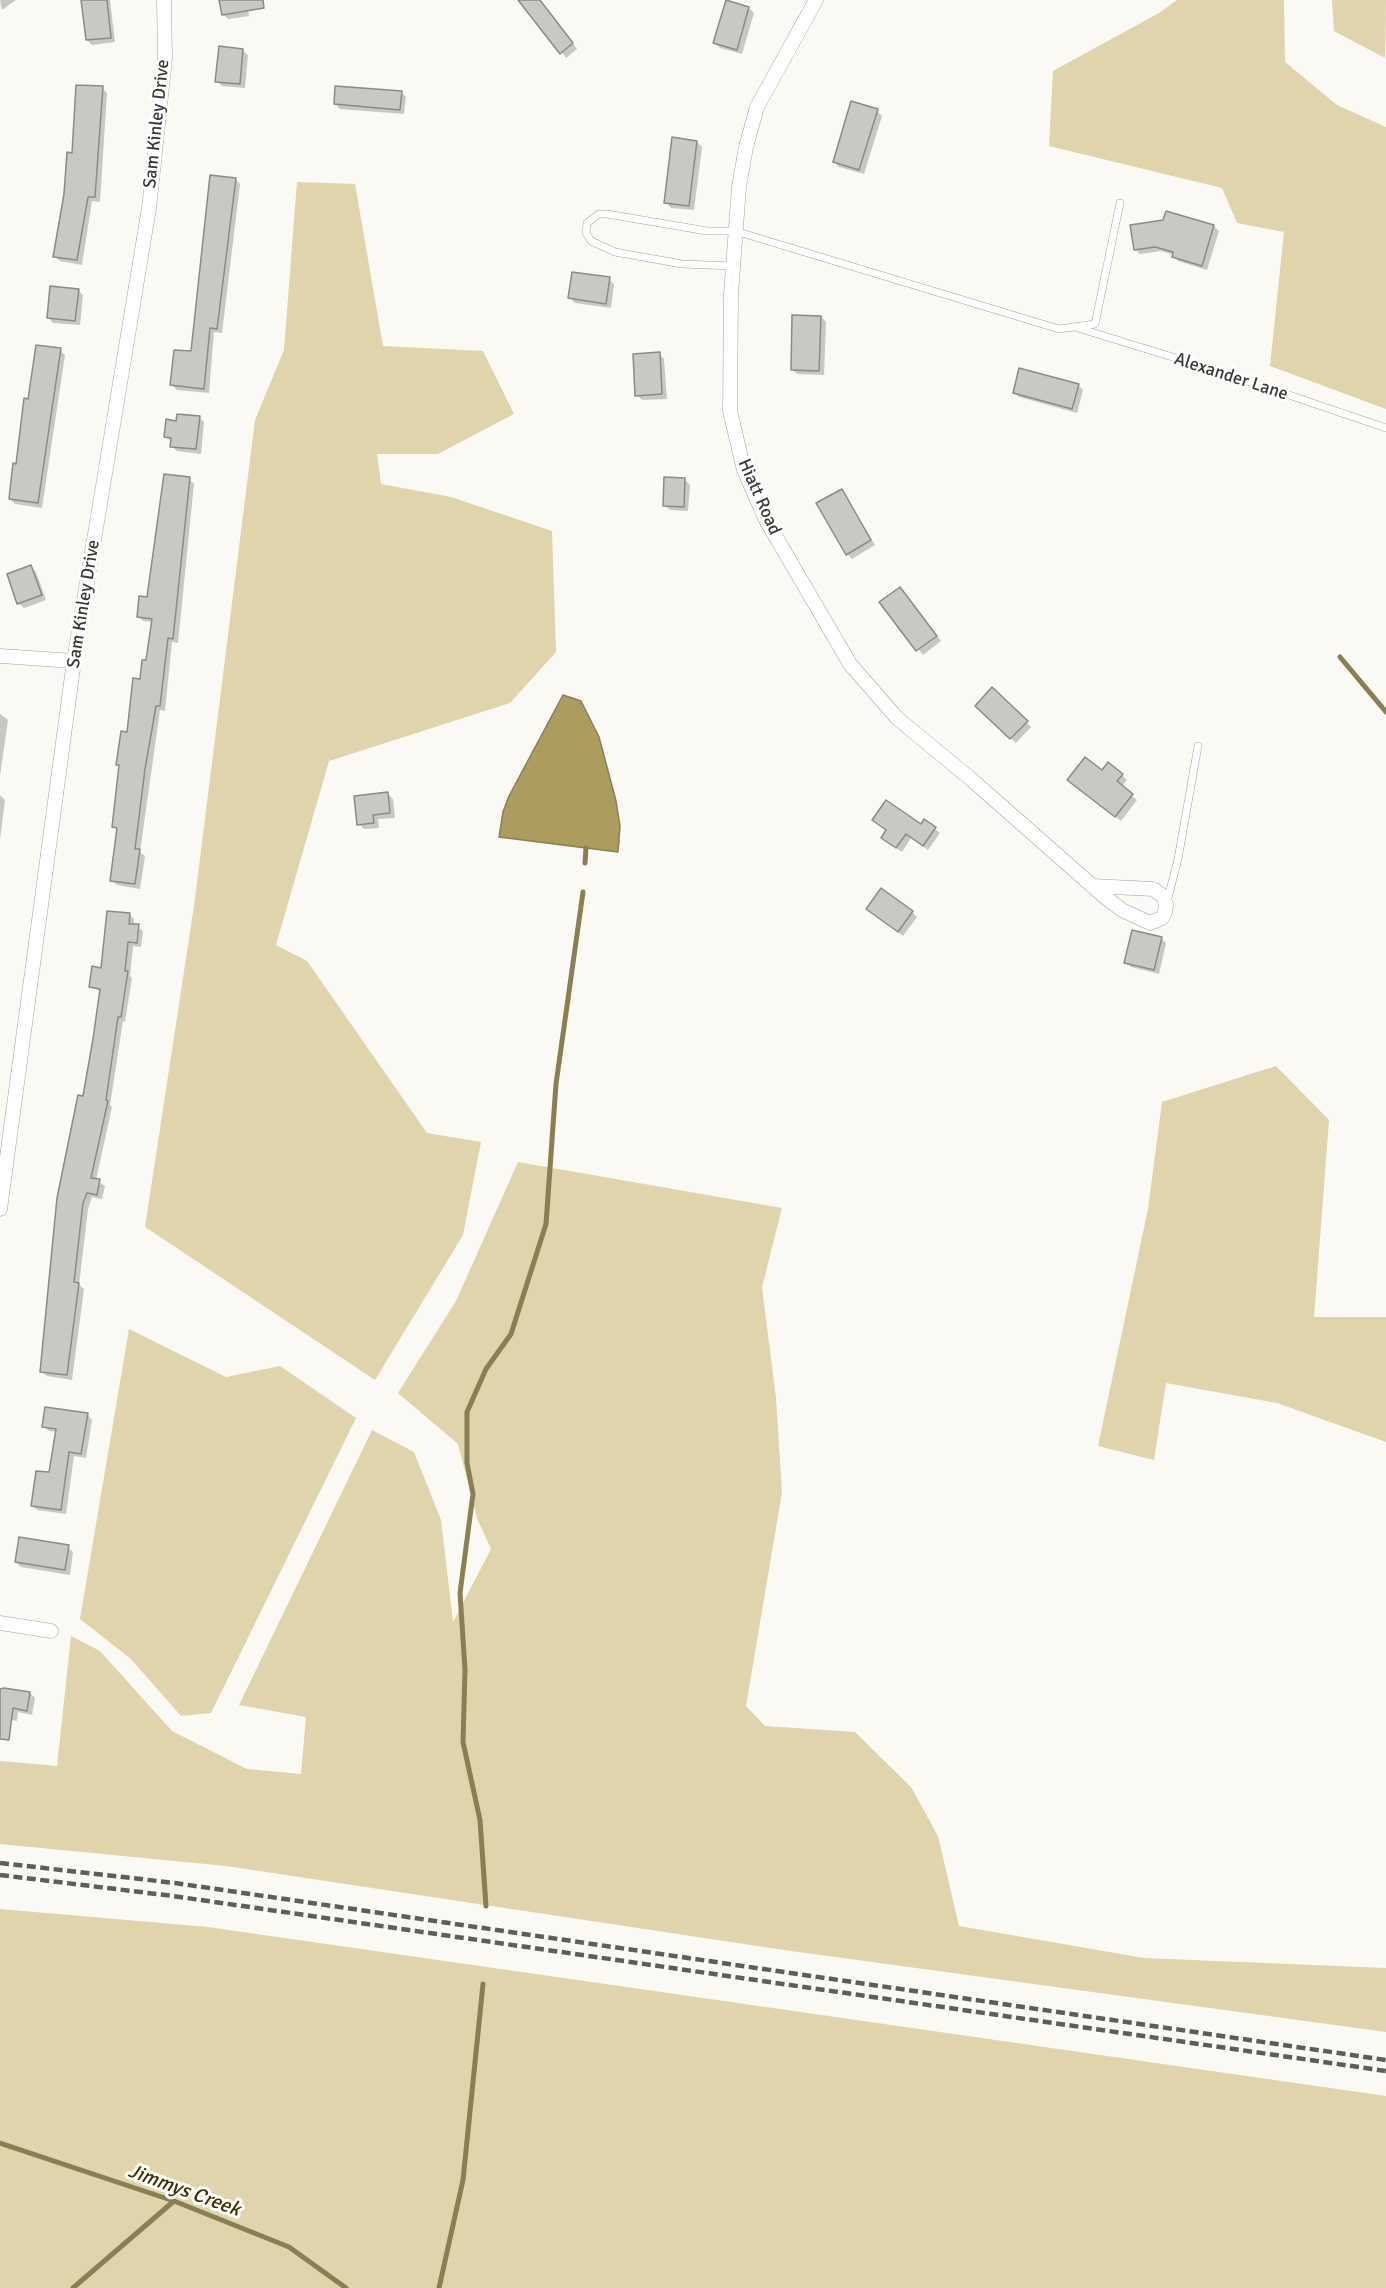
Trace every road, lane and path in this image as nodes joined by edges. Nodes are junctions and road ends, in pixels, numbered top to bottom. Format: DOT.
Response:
graph roads {
  1 [pos="164,0"];
  2 [pos="816,0"];
  3 [pos="1120,203"];
  4 [pos="735,231"];
  5 [pos="733,266"];
  6 [pos="1075,327"];
  7 [pos="1386,428"];
  8 [pos="0,656"];
  9 [pos="74,661"];
  10 [pos="1198,746"];
  11 [pos="1092,886"];
  12 [pos="1166,904"];
  13 [pos="0,1209"];
  14 [pos="0,1623"];
  15 [pos="51,1631"];
  1 -- 9 [label="street, Sam Kinley Drive"];
  2 -- 4 [label="street, Hiatt Road"];
  3 -- 6 [label="lane"];
  4 -- 5 [label="street, Hiatt Road"];
  4 -- 5 [label="lane, Alexander Lane"];
  4 -- 6 [label="lane, Alexander Lane"];
  5 -- 11 [label="street, Hiatt Road"];
  6 -- 7 [label="lane, Alexander Lane"];
  8 -- 9 [label="street"];
  9 -- 13 [label="street, Sam Kinley Drive"];
  10 -- 12 [label="lane"];
  11 -- 12 [label="street"];
  11 -- 12 [label="street, Hiatt Road"];
  14 -- 15 [label="street"];
}
